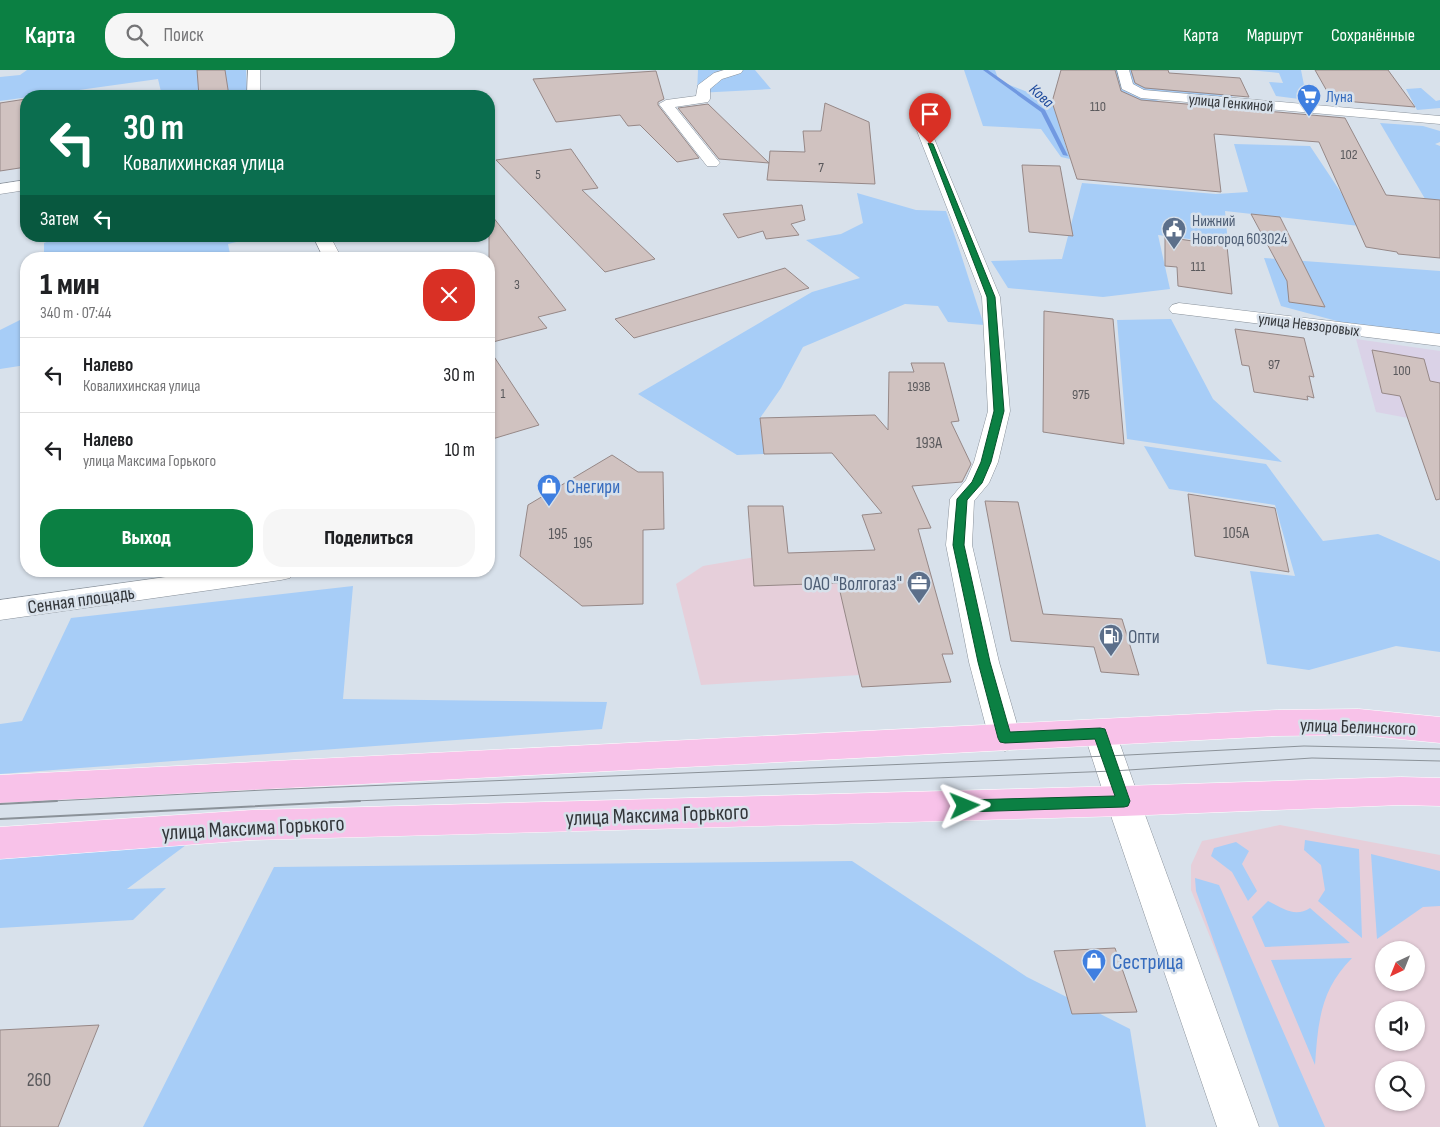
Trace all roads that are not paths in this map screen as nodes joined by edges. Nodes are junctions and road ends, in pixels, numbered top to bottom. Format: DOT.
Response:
graph roads {
  1 [pos="254,70"];
  2 [pos="737,70"];
  3 [pos="1123,70"];
  4 [pos="254,90"];
  5 [pos="1440,120"];
  6 [pos="924,131"];
  7 [pos="712,163"];
  8 [pos="20,186"];
  9 [pos="0,189"];
  10 [pos="1179,309"];
  11 [pos="1440,340"];
  12 [pos="238,577"];
  13 [pos="0,610"];
  14 [pos="1440,730"];
  15 [pos="1100,733"];
  16 [pos="1005,738"];
  17 [pos="0,789"];
  18 [pos="1440,792"];
  19 [pos="1124,801"];
  20 [pos="0,843"];
  21 [pos="1238,1127"];
  1 -- 4 [label="street"];
  2 -- 7 [label="street"];
  3 -- 5 [label="street, улица Генкиной"];
  6 -- 16 [label="street"];
  8 -- 9 [label="street"];
  10 -- 11 [label="street, улица Невзоровых"];
  12 -- 13 [label="street, Сенная площадь"];
  14 -- 15 [label="main road, улица Белинского"];
  15 -- 16 [label="main road"];
  15 -- 19 [label="street"];
  16 -- 17 [label="main road"];
  18 -- 19 [label="main road, улица Максима Горького"];
  19 -- 20 [label="main road, улица Максима Горького"];
  19 -- 21 [label="street"];
}
